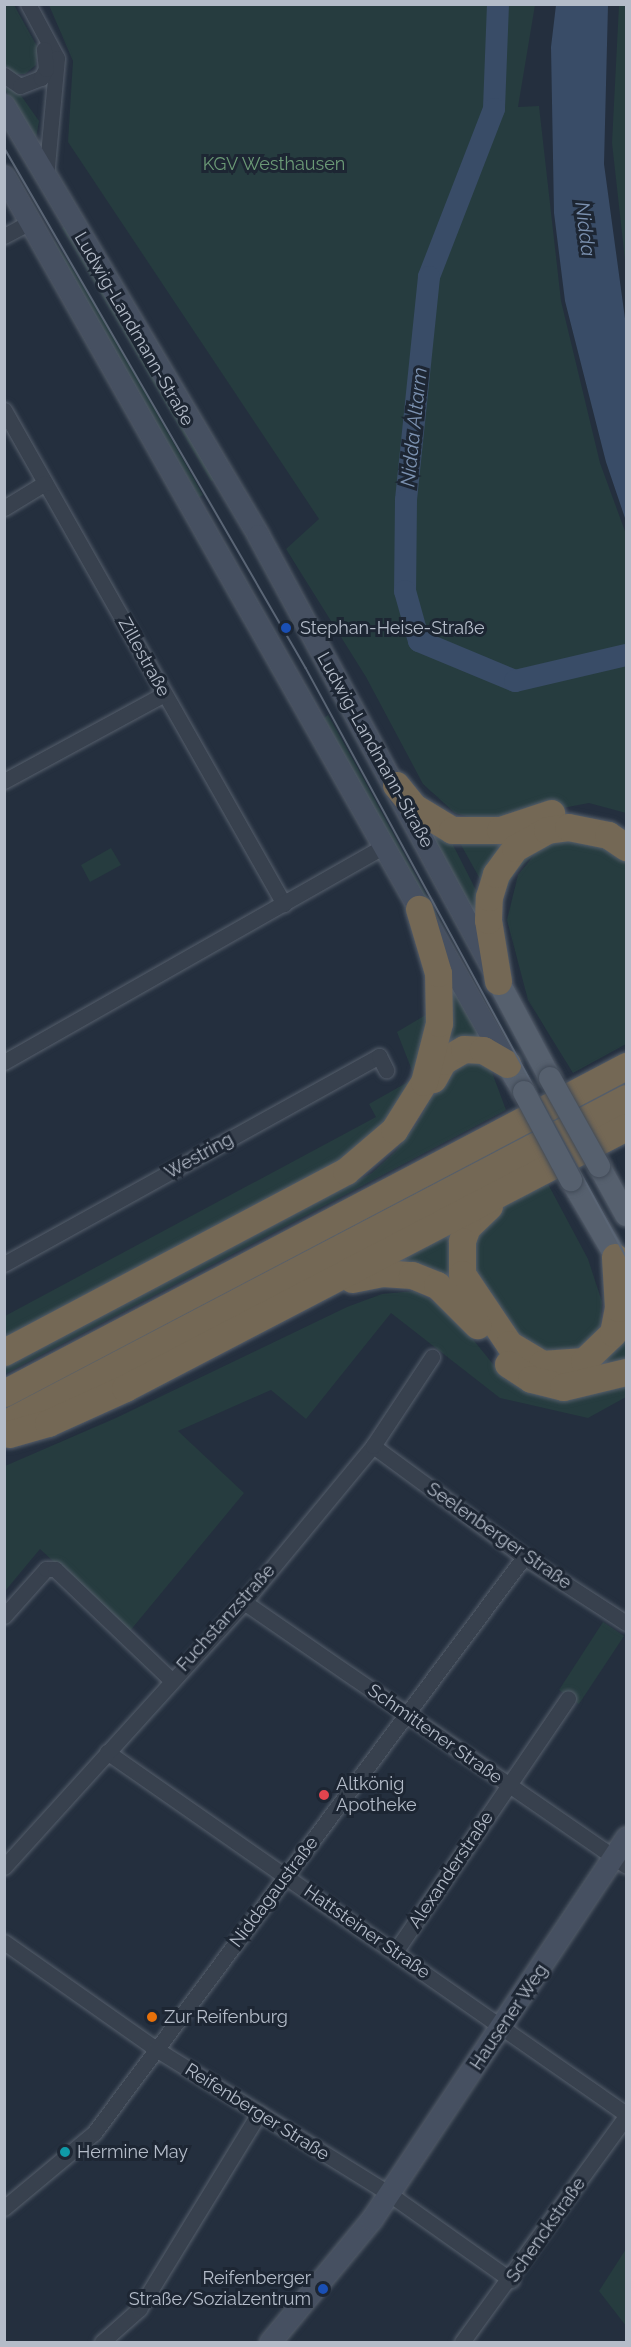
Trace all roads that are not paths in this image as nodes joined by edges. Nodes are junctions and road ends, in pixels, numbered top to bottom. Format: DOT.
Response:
graph roads {
  1 [pos="27,4"];
  2 [pos="4,75"];
  3 [pos="4,105"];
  4 [pos="4,176"];
  5 [pos="46,176"];
  6 [pos="32,221"];
  7 [pos="4,236"];
  8 [pos="4,410"];
  9 [pos="45,483"];
  10 [pos="4,508"];
  11 [pos="164,694"];
  12 [pos="4,782"];
  13 [pos="396,785"];
  14 [pos="627,828"];
  15 [pos="383,847"];
  16 [pos="627,847"];
  17 [pos="284,904"];
  18 [pos="418,909"];
  19 [pos="498,981"];
  20 [pos="627,1058"];
  21 [pos="4,1062"];
  22 [pos="507,1064"];
  23 [pos="627,1066"];
  24 [pos="386,1070"];
  25 [pos="597,1081"];
  26 [pos="627,1098"];
  27 [pos="624,1129"];
  28 [pos="521,1182"];
  29 [pos="627,1215"];
  30 [pos="4,1263"];
  31 [pos="621,1266"];
  32 [pos="327,1284"];
  33 [pos="4,1352"];
  34 [pos="432,1357"];
  35 [pos="4,1359"];
  36 [pos="627,1372"];
  37 [pos="4,1393"];
  38 [pos="4,1424"];
  39 [pos="4,1435"];
  40 [pos="373,1446"];
  41 [pos="524,1557"];
  42 [pos="244,1602"];
  43 [pos="4,1616"];
  44 [pos="627,1623"];
  45 [pos="171,1679"];
  46 [pos="568,1698"];
  47 [pos="408,1714"];
  48 [pos="107,1752"];
  49 [pos="509,1786"];
  50 [pos="627,1837"];
  51 [pos="620,1862"];
  52 [pos="4,1867"];
  53 [pos="286,1875"];
  54 [pos="4,1942"];
  55 [pos="395,1952"];
  56 [pos="503,2029"];
  57 [pos="156,2049"];
  58 [pos="259,2112"];
  59 [pos="627,2115"];
  60 [pos="388,2193"];
  61 [pos="4,2208"];
  62 [pos="511,2280"];
  63 [pos="102,2343"];
  64 [pos="270,2343"];
  65 [pos="462,2343"];
  1 -- 2 [label="street"];
  1 -- 5 [label="street"];
  3 -- 5 [label="main road, Ludwig-Landmann-Straße"];
  4 -- 6 [label="main road, Ludwig-Landmann-Straße"];
  5 -- 13 [label="main road, Ludwig-Landmann-Straße"];
  6 -- 7 [label="street"];
  6 -- 15 [label="main road, Ludwig-Landmann-Straße"];
  8 -- 9 [label="street, Zillestraße"];
  9 -- 10 [label="street"];
  9 -- 11 [label="street, Zillestraße"];
  11 -- 12 [label="street"];
  11 -- 17 [label="street, Zillestraße"];
  13 -- 14 [label="highway"];
  13 -- 19 [label="main road, Ludwig-Landmann-Straße"];
  15 -- 17 [label="street"];
  15 -- 18 [label="main road, Ludwig-Landmann-Straße"];
  16 -- 19 [label="highway"];
  17 -- 21 [label="street"];
  18 -- 22 [label="main road, Ludwig-Landmann-Straße"];
  18 -- 33 [label="highway"];
  19 -- 29 [label="main road, Ludwig-Landmann-Straße, bridge"];
  20 -- 25 [label="highway"];
  22 -- 31 [label="main road, Ludwig-Landmann-Straße, bridge"];
  22 -- 35 [label="highway"];
  23 -- 25 [label="highway"];
  24 -- 30 [label="street, Westring"];
  25 -- 37 [label="highway"];
  26 -- 38 [label="highway"];
  27 -- 28 [label="highway"];
  28 -- 31 [label="highway"];
  28 -- 32 [label="highway"];
  32 -- 36 [label="highway"];
  32 -- 39 [label="highway"];
  34 -- 40 [label="street, Fuchstanzstraße"];
  40 -- 41 [label="street, Seelenberger Straße"];
  40 -- 42 [label="street, Fuchstanzstraße"];
  41 -- 44 [label="street, Seelenberger Straße"];
  41 -- 47 [label="street, Niddagaustraße"];
  42 -- 45 [label="street, Fuchstanzstraße"];
  42 -- 47 [label="street, Schmittener Straße"];
  43 -- 45 [label="street"];
  45 -- 48 [label="street, Fuchstanzstraße"];
  46 -- 49 [label="street, Alexanderstraße"];
  47 -- 49 [label="street, Schmittener Straße"];
  47 -- 53 [label="street, Niddagaustraße"];
  48 -- 52 [label="street, Fuchstanzstraße"];
  48 -- 53 [label="street, Hattsteiner Straße"];
  49 -- 51 [label="street, Schmittener Straße"];
  49 -- 55 [label="street, Alexanderstraße"];
  50 -- 51 [label="main road, Hausener Weg"];
  51 -- 56 [label="main road, Hausener Weg"];
  53 -- 55 [label="street, Hattsteiner Straße"];
  53 -- 57 [label="street, Niddagaustraße"];
  54 -- 57 [label="street, Reifenberger Straße"];
  55 -- 56 [label="street, Hattsteiner Straße"];
  56 -- 59 [label="street, Hattsteiner Straße"];
  56 -- 60 [label="main road, Hausener Weg"];
  57 -- 58 [label="street, Reifenberger Straße"];
  57 -- 61 [label="street, Niddagaustraße"];
  58 -- 60 [label="street, Reifenberger Straße"];
  58 -- 63 [label="street"];
  59 -- 62 [label="street, Schenckstraße"];
  60 -- 62 [label="street, Reifenberger Straße"];
  60 -- 64 [label="main road, Hausener Weg"];
  62 -- 65 [label="street, Schenckstraße"];
}
